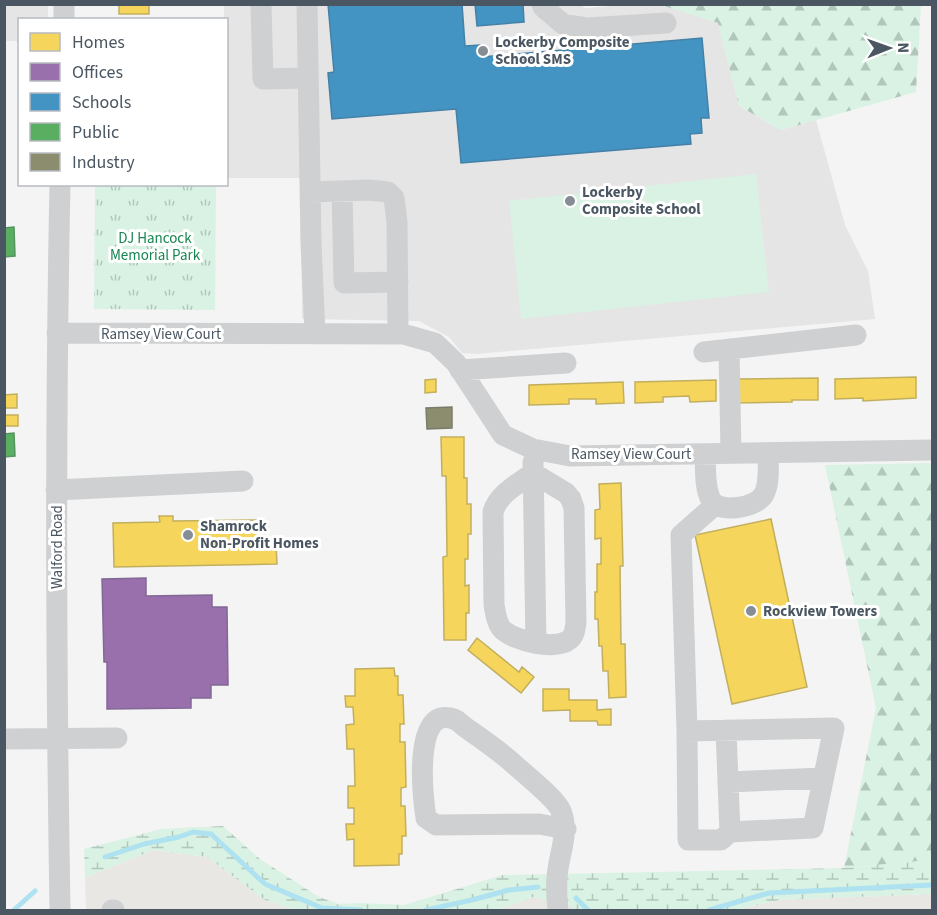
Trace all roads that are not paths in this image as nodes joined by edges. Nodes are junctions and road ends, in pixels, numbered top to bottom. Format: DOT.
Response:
graph roads {
  1 [pos="261,4"];
  2 [pos="307,4"];
  3 [pos="542,4"];
  4 [pos="666,22"];
  5 [pos="308,78"];
  6 [pos="60,186"];
  7 [pos="342,191"];
  8 [pos="310,192"];
  9 [pos="398,282"];
  10 [pos="57,333"];
  11 [pos="315,334"];
  12 [pos="398,334"];
  13 [pos="856,335"];
  14 [pos="729,349"];
  15 [pos="705,352"];
  16 [pos="566,363"];
  17 [pos="460,370"];
  18 [pos="533,449"];
  19 [pos="933,450"];
  20 [pos="731,453"];
  21 [pos="768,453"];
  22 [pos="705,454"];
  23 [pos="533,473"];
  24 [pos="243,481"];
  25 [pos="57,490"];
  26 [pos="715,505"];
  27 [pos="707,532"];
  28 [pos="536,643"];
  29 [pos="726,730"];
  30 [pos="687,731"];
  31 [pos="57,738"];
  32 [pos="117,738"];
  33 [pos="4,739"];
  34 [pos="824,778"];
  35 [pos="728,782"];
  36 [pos="566,829"];
  37 [pos="730,832"];
  38 [pos="60,910"];
  39 [pos="558,910"];
  1 -- 5 [label="street"];
  2 -- 5 [label="street"];
  3 -- 4 [label="street"];
  5 -- 8 [label="street"];
  6 -- 10 [label="street, Walford Road"];
  7 -- 8 [label="street"];
  7 -- 9 [label="street"];
  7 -- 9 [label="street"];
  8 -- 11 [label="street"];
  9 -- 12 [label="street"];
  10 -- 11 [label="street, Ramsey View Court"];
  10 -- 25 [label="street, Walford Road"];
  11 -- 12 [label="street, Ramsey View Court"];
  12 -- 17 [label="street, Ramsey View Court"];
  13 -- 14 [label="street"];
  14 -- 15 [label="street"];
  14 -- 20 [label="street"];
  16 -- 17 [label="street"];
  17 -- 18 [label="street, Ramsey View Court"];
  18 -- 22 [label="street, Ramsey View Court"];
  18 -- 23 [label="street"];
  19 -- 21 [label="street, Ramsey View Court"];
  20 -- 21 [label="street, Ramsey View Court"];
  20 -- 22 [label="street, Ramsey View Court"];
  21 -- 26 [label="street"];
  22 -- 26 [label="street"];
  23 -- 28 [label="street"];
  23 -- 28 [label="street"];
  23 -- 28 [label="street"];
  24 -- 25 [label="street"];
  25 -- 31 [label="street, Walford Road"];
  26 -- 27 [label="street"];
  26 -- 30 [label="street"];
  29 -- 30 [label="street"];
  29 -- 34 [label="street"];
  29 -- 35 [label="street"];
  30 -- 37 [label="street"];
  31 -- 32 [label="street"];
  31 -- 33 [label="street"];
  31 -- 38 [label="street, Walford Road"];
  34 -- 35 [label="street"];
  34 -- 37 [label="street"];
  35 -- 37 [label="street"];
  36 -- 36 [label="street"];
  36 -- 39 [label="street"];
}
